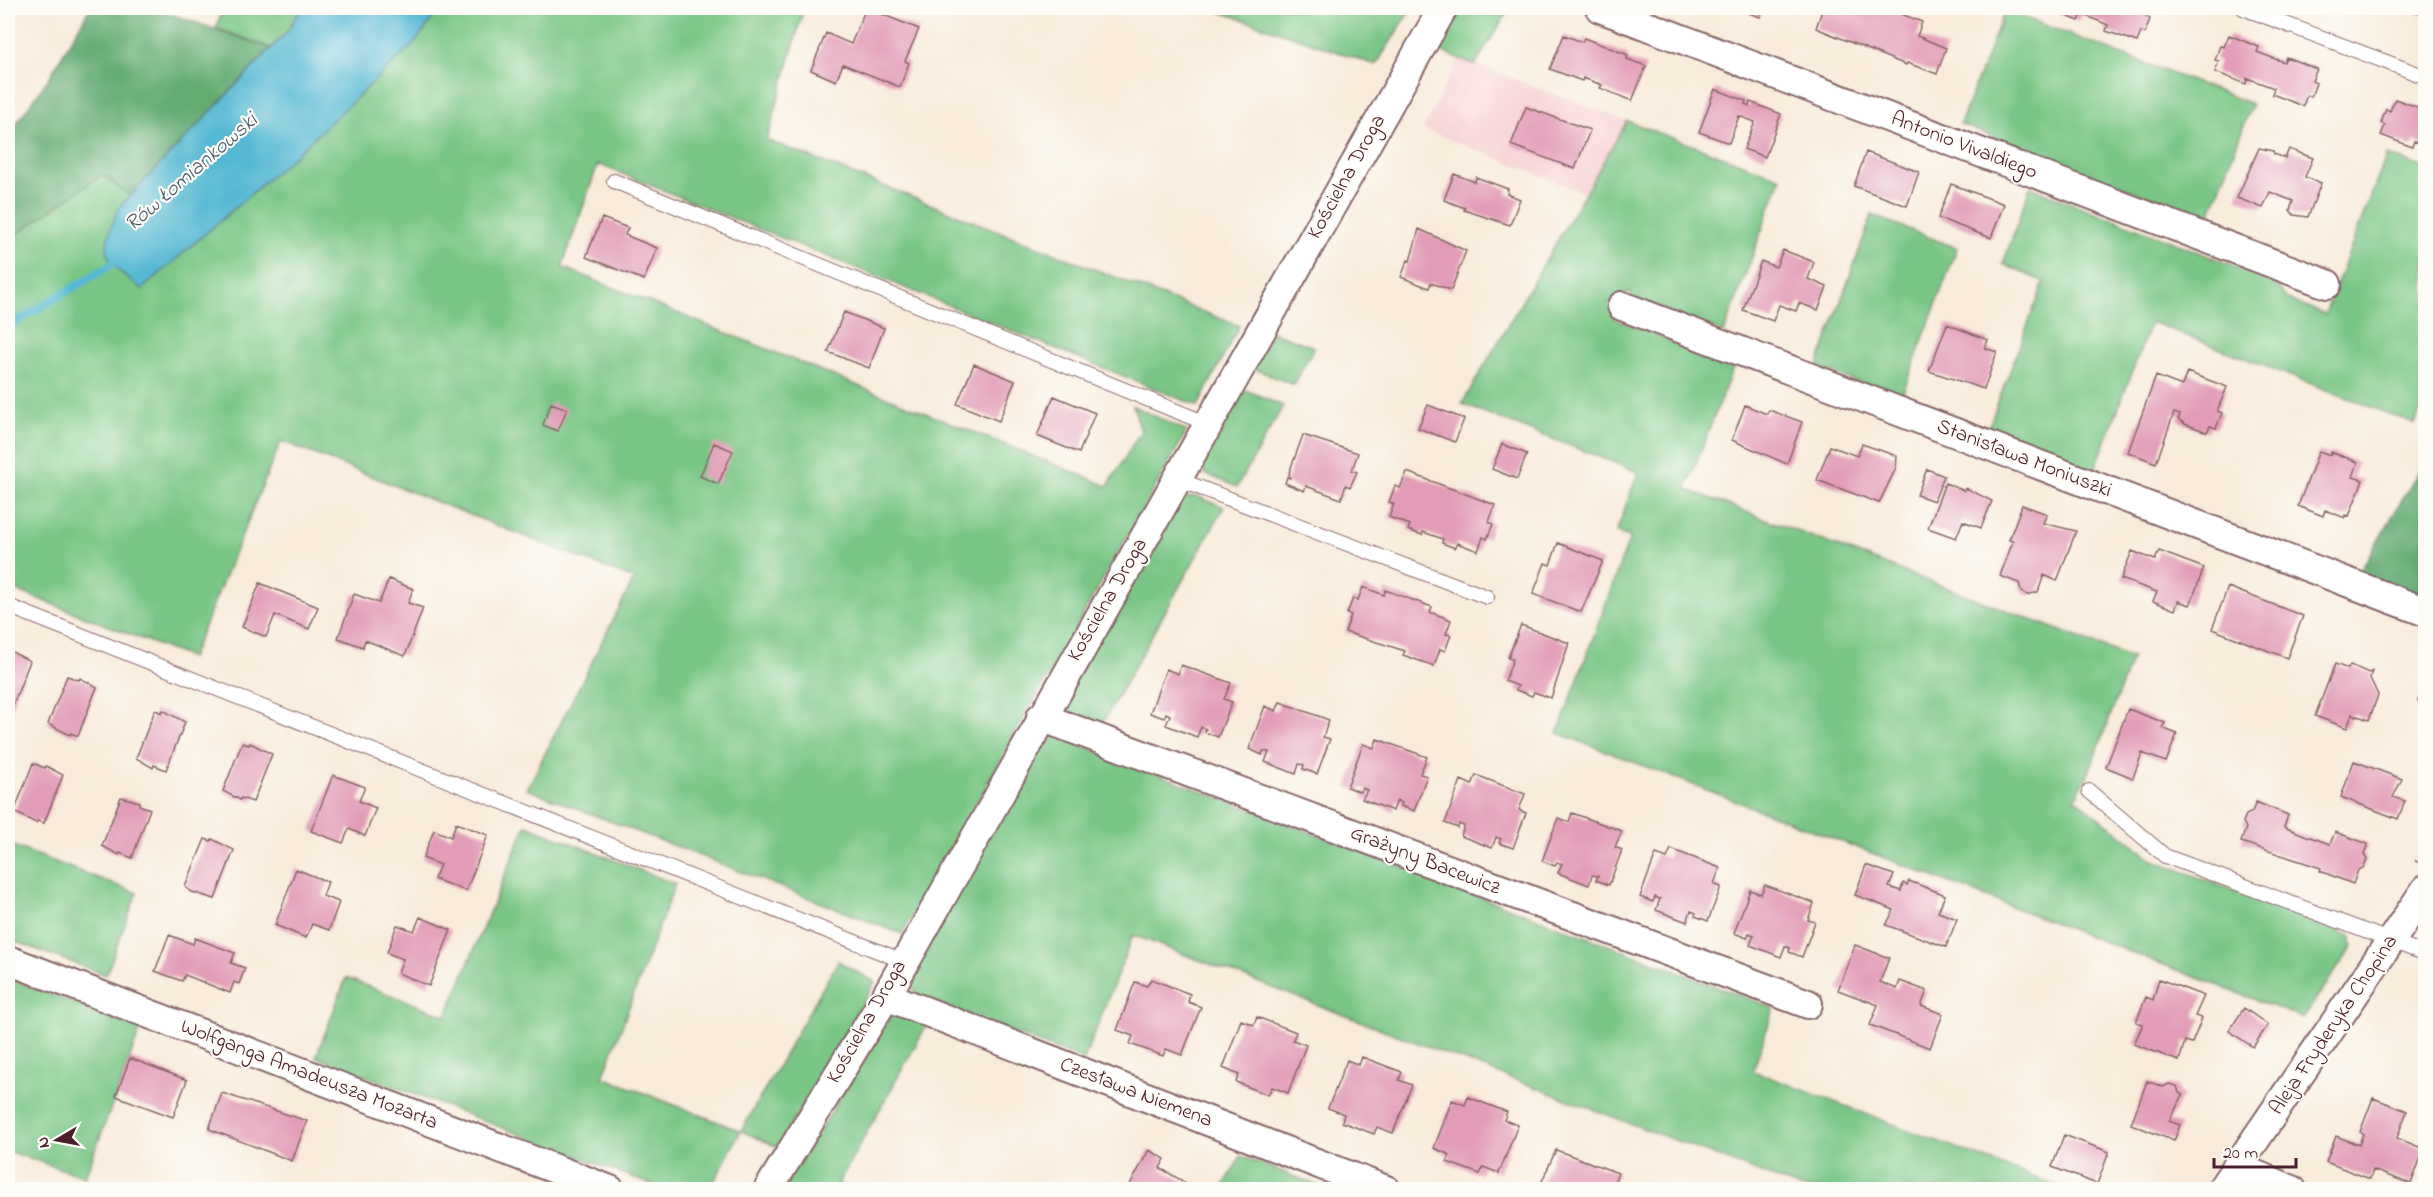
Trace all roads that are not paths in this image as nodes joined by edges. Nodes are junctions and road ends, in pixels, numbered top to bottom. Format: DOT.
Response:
graph roads {
  1 [pos="1443,8"];
  2 [pos="1600,8"];
  3 [pos="2243,8"];
  4 [pos="2426,77"];
  5 [pos="614,181"];
  6 [pos="2327,284"];
  7 [pos="1622,306"];
  8 [pos="1208,424"];
  9 [pos="1177,479"];
  10 [pos="1487,597"];
  11 [pos="8,606"];
  12 [pos="2426,612"];
  13 [pos="1041,717"];
  14 [pos="2089,791"];
  15 [pos="2426,889"];
  16 [pos="2391,940"];
  17 [pos="2426,954"];
  18 [pos="8,960"];
  19 [pos="903,962"];
  20 [pos="886,996"];
  21 [pos="1808,1004"];
  22 [pos="2229,1178"];
  23 [pos="610,1190"];
  24 [pos="768,1190"];
  25 [pos="1386,1190"];
  26 [pos="2292,1190"];
  1 -- 8 [label="street, Kościelna Droga"];
  2 -- 6 [label="street, Antonio Vivaldiego"];
  3 -- 4 [label="lane"];
  5 -- 8 [label="lane"];
  7 -- 12 [label="street, Stanisława Moniuszki"];
  8 -- 9 [label="street, Kościelna Droga"];
  9 -- 10 [label="lane"];
  9 -- 13 [label="street, Kościelna Droga"];
  11 -- 19 [label="lane"];
  13 -- 19 [label="street, Kościelna Droga"];
  13 -- 21 [label="street, Grażyny Bacewicz"];
  14 -- 16 [label="lane"];
  15 -- 16 [label="street, Aleja Fryderyka Chopina"];
  16 -- 17 [label="lane"];
  16 -- 22 [label="street, Aleja Fryderyka Chopina"];
  18 -- 23 [label="street, Wolfganga Amadeusza Mozarta"];
  19 -- 20 [label="street, Kościelna Droga"];
  20 -- 24 [label="street, Kościelna Droga"];
  20 -- 25 [label="street, Czesława Niemena"];
  22 -- 26 [label="street"];
}
